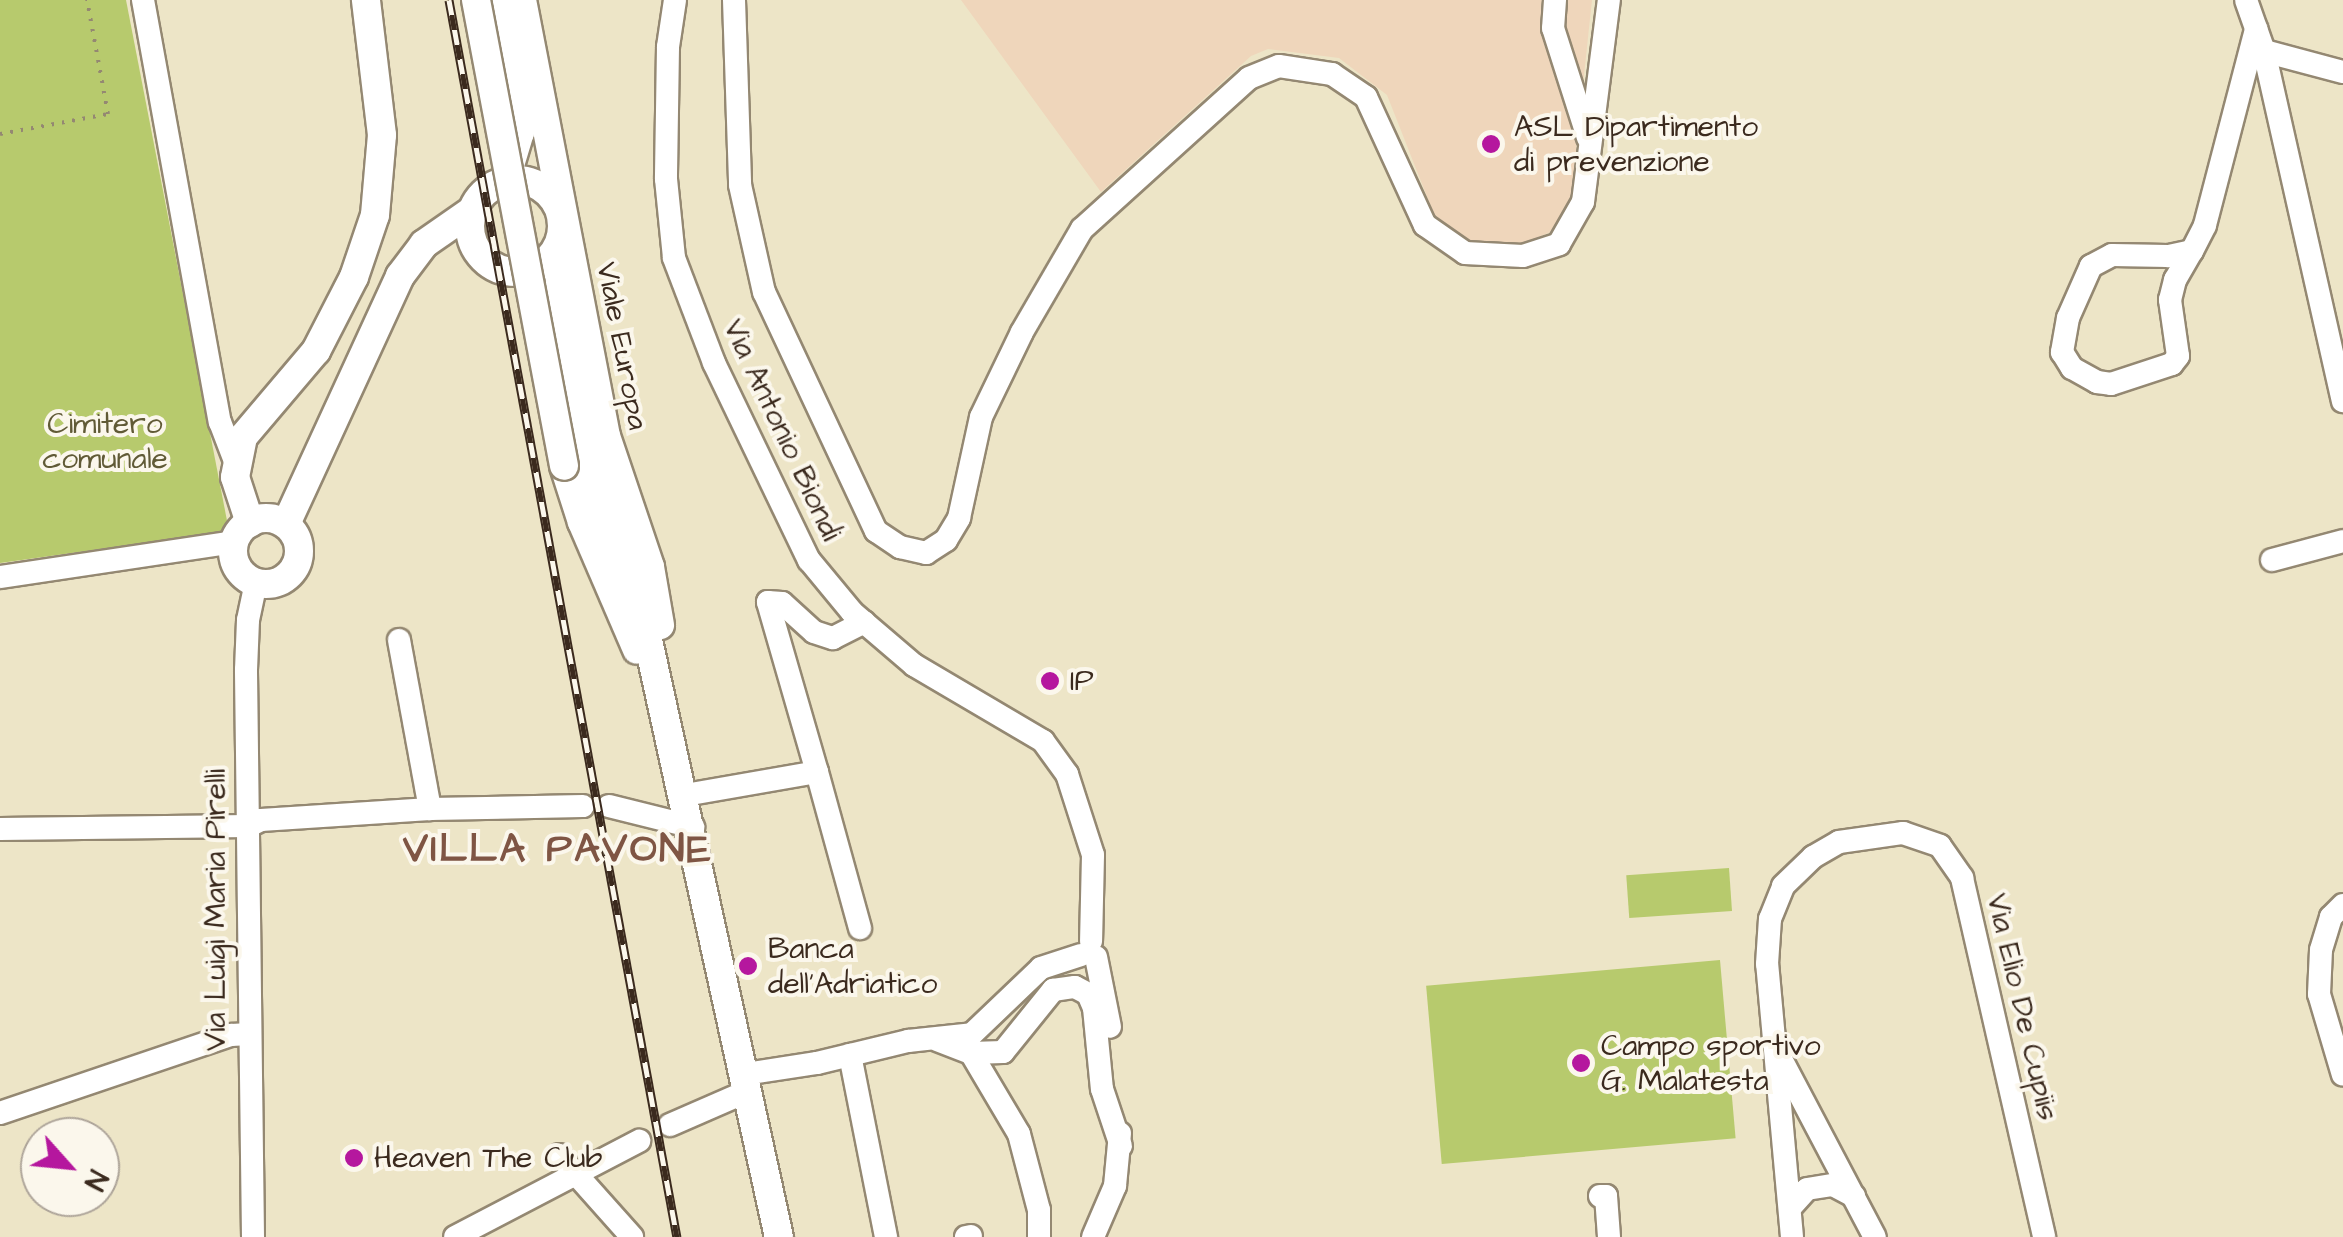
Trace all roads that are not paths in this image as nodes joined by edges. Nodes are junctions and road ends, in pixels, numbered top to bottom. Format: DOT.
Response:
graph roads {
  1 [pos="143,0"];
  2 [pos="366,0"];
  3 [pos="476,0"];
  4 [pos="500,0"];
  5 [pos="522,0"];
  6 [pos="675,0"];
  7 [pos="734,0"];
  8 [pos="1555,0"];
  9 [pos="1609,0"];
  10 [pos="2246,0"];
  11 [pos="2260,40"];
  12 [pos="2343,72"];
  13 [pos="520,106"];
  14 [pos="1590,146"];
  15 [pos="505,182"];
  16 [pos="547,192"];
  17 [pos="474,210"];
  18 [pos="556,248"];
  19 [pos="2192,251"];
  20 [pos="478,252"];
  21 [pos="412,260"];
  22 [pos="516,272"];
  23 [pos="564,335"];
  24 [pos="2336,350"];
  25 [pos="2343,401"];
  26 [pos="236,461"];
  27 [pos="286,524"];
  28 [pos="242,532"];
  29 [pos="2343,541"];
  30 [pos="2272,560"];
  31 [pos="0,578"];
  32 [pos="256,583"];
  33 [pos="864,622"];
  34 [pos="399,640"];
  35 [pos="661,701"];
  36 [pos="817,772"];
  37 [pos="685,795"];
  38 [pos="583,806"];
  39 [pos="610,806"];
  40 [pos="430,810"];
  41 [pos="249,826"];
  42 [pos="692,827"];
  43 [pos="0,829"];
  44 [pos="2343,906"];
  45 [pos="860,928"];
  46 [pos="1090,951"];
  47 [pos="250,1034"];
  48 [pos="933,1040"];
  49 [pos="1776,1048"];
  50 [pos="970,1053"];
  51 [pos="850,1054"];
  52 [pos="2343,1075"];
  53 [pos="746,1082"];
  54 [pos="0,1113"];
  55 [pos="670,1126"];
  56 [pos="639,1141"];
  57 [pos="1121,1146"];
  58 [pos="566,1164"];
  59 [pos="1600,1196"];
  60 [pos="1854,1196"];
  61 [pos="1790,1208"];
  62 [pos="253,1237"];
  63 [pos="455,1237"];
  64 [pos="632,1237"];
  65 [pos="779,1237"];
  66 [pos="886,1237"];
  67 [pos="1039,1237"];
  68 [pos="1093,1237"];
  69 [pos="1609,1237"];
  70 [pos="1792,1237"];
  71 [pos="1875,1237"];
  72 [pos="2044,1237"];
  1 -- 26 [label="street"];
  2 -- 26 [label="main road"];
  3 -- 35 [label="main road, Viale Europa, bridge"];
  4 -- 13 [label="main road"];
  5 -- 35 [label="main road, Viale Europa"];
  6 -- 33 [label="street, Via Antonio Biondi"];
  7 -- 14 [label="street"];
  8 -- 14 [label="street"];
  9 -- 14 [label="street"];
  10 -- 11 [label="street"];
  11 -- 12 [label="street"];
  11 -- 19 [label="street"];
  11 -- 24 [label="street"];
  13 -- 15 [label="main road"];
  13 -- 16 [label="main road"];
  15 -- 16 [label="main road"];
  15 -- 17 [label="main road"];
  16 -- 18 [label="main road"];
  17 -- 20 [label="main road"];
  17 -- 21 [label="main road"];
  18 -- 22 [label="main road"];
  18 -- 23 [label="main road, Viale Europa"];
  19 -- 19 [label="street"];
  20 -- 21 [label="main road"];
  20 -- 22 [label="main road"];
  21 -- 27 [label="main road"];
  22 -- 23 [label="main road, Viale Europa"];
  23 -- 35 [label="main road, Viale Europa"];
  24 -- 25 [label="street"];
  26 -- 28 [label="main road"];
  27 -- 28 [label="main road"];
  27 -- 32 [label="main road"];
  28 -- 31 [label="street"];
  28 -- 32 [label="main road"];
  29 -- 30 [label="street"];
  32 -- 41 [label="street, Via Luigi Maria Pirelli"];
  33 -- 36 [label="street"];
  33 -- 46 [label="street, Via Antonio Biondi"];
  34 -- 40 [label="street"];
  35 -- 37 [label="main road, Viale Europa"];
  36 -- 37 [label="street"];
  36 -- 45 [label="street"];
  37 -- 42 [label="main road, Viale Europa"];
  38 -- 40 [label="street"];
  39 -- 42 [label="street"];
  40 -- 41 [label="street"];
  41 -- 43 [label="street"];
  41 -- 47 [label="street, Via Luigi Maria Pirelli"];
  42 -- 53 [label="main road, Viale Europa"];
  44 -- 52 [label="street"];
  46 -- 48 [label="street"];
  46 -- 57 [label="street, Via Antonio Biondi"];
  47 -- 54 [label="street"];
  47 -- 62 [label="street, Via Luigi Maria Pirelli"];
  48 -- 50 [label="street"];
  48 -- 51 [label="street"];
  49 -- 60 [label="street"];
  49 -- 61 [label="street, Via Elio De Cupiis"];
  49 -- 72 [label="street, Via Elio De Cupiis"];
  50 -- 57 [label="street"];
  50 -- 67 [label="street"];
  51 -- 53 [label="street"];
  51 -- 66 [label="street"];
  53 -- 55 [label="street"];
  53 -- 65 [label="main road, Viale Europa"];
  56 -- 58 [label="street"];
  57 -- 68 [label="street"];
  58 -- 63 [label="street"];
  58 -- 64 [label="street"];
  59 -- 69 [label="street"];
  60 -- 61 [label="street"];
  60 -- 71 [label="street"];
  61 -- 70 [label="street, Via Elio De Cupiis"];
}
